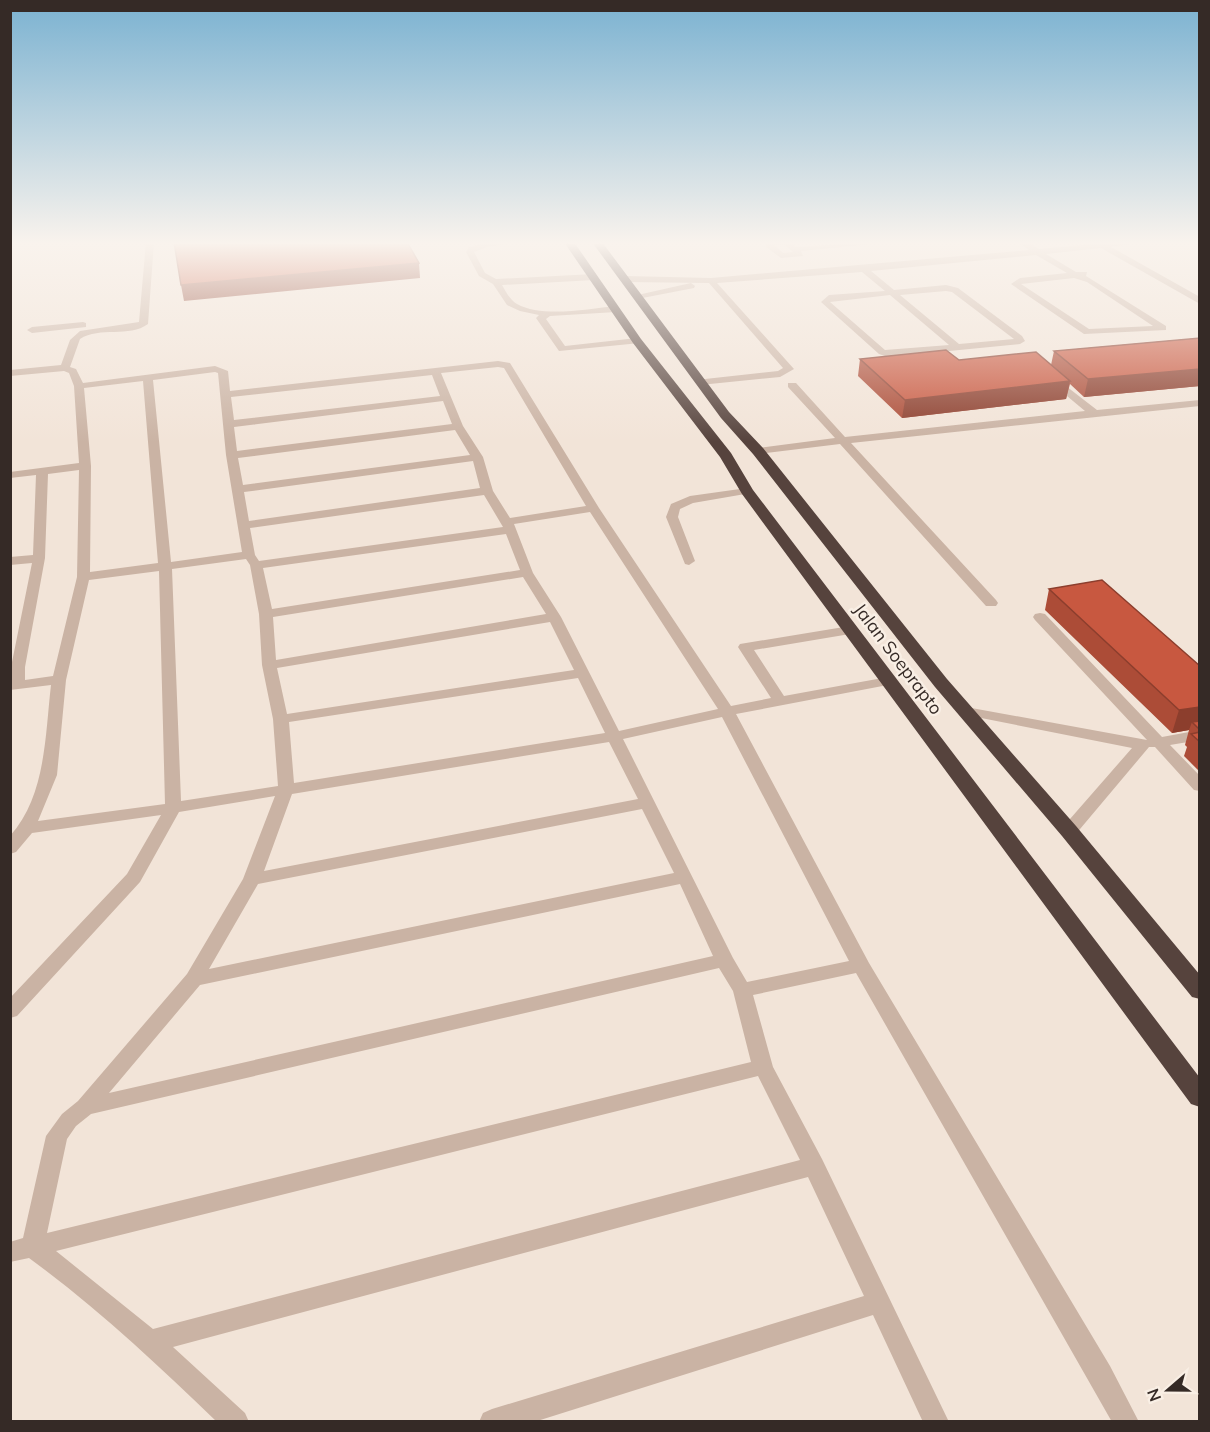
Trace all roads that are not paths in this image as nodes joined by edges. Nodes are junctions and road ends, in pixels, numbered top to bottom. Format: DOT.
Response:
graph roads {
  1 [pos="145,309"];
  2 [pos="525,309"];
  3 [pos="616,309"];
  4 [pos="647,309"];
  5 [pos="736,309"];
  6 [pos="833,309"];
  7 [pos="911,309"];
  8 [pos="979,309"];
  9 [pos="1052,309"];
  10 [pos="1135,309"];
  11 [pos="549,313"];
  12 [pos="83,329"];
  13 [pos="32,330"];
  14 [pos="637,341"];
  15 [pos="958,348"];
  16 [pos="65,368"];
  17 [pos="435,371"];
  18 [pos="1042,371"];
  19 [pos="10,373"];
  20 [pos="148,376"];
  21 [pos="700,382"];
  22 [pos="792,385"];
  23 [pos="79,386"];
  24 [pos="226,395"];
  25 [pos="446,398"];
  26 [pos="1200,403"];
  27 [pos="1095,414"];
  28 [pos="725,415"];
  29 [pos="697,418"];
  30 [pos="229,424"];
  31 [pos="458,426"];
  32 [pos="841,441"];
  33 [pos="758,451"];
  34 [pos="231,455"];
  35 [pos="477,457"];
  36 [pos="85,466"];
  37 [pos="42,472"];
  38 [pos="10,475"];
  39 [pos="239,489"];
  40 [pos="487,491"];
  41 [pos="747,491"];
  42 [pos="593,508"];
  43 [pos="245,525"];
  44 [pos="508,526"];
  45 [pos="39,558"];
  46 [pos="253,560"];
  47 [pos="10,561"];
  48 [pos="689,561"];
  49 [pos="165,566"];
  50 [pos="527,573"];
  51 [pos="83,577"];
  52 [pos="991,603"];
  53 [pos="266,614"];
  54 [pos="555,617"];
  55 [pos="1040,617"];
  56 [pos="850,630"];
  57 [pos="269,665"];
  58 [pos="14,668"];
  59 [pos="583,673"];
  60 [pos="59,680"];
  61 [pos="888,681"];
  62 [pos="14,686"];
  63 [pos="780,701"];
  64 [pos="727,711"];
  65 [pos="966,711"];
  66 [pos="281,719"];
  67 [pos="1200,735"];
  68 [pos="615,736"];
  69 [pos="1151,744"];
  70 [pos="1200,786"];
  71 [pos="286,789"];
  72 [pos="646,803"];
  73 [pos="173,808"];
  74 [pos="27,828"];
  75 [pos="1070,831"];
  76 [pos="10,848"];
  77 [pos="685,877"];
  78 [pos="252,879"];
  79 [pos="724,960"];
  80 [pos="861,964"];
  81 [pos="194,979"];
  82 [pos="742,990"];
  83 [pos="1200,991"];
  84 [pos="10,1011"];
  85 [pos="763,1067"];
  86 [pos="1200,1097"];
  87 [pos="85,1107"];
  88 [pos="814,1166"];
  89 [pos="22,1250"];
  90 [pos="879,1302"];
  91 [pos="151,1341"];
  92 [pos="236,1422"];
  93 [pos="492,1422"];
  94 [pos="936,1422"];
  95 [pos="1126,1422"];
  1 -- 12 [label="street"];
  2 -- 11 [label="street"];
  3 -- 11 [label="street"];
  3 -- 14 [label="highway, Jalan Soeprapto"];
  4 -- 21 [label="highway, Jalan Soeprapto"];
  5 -- 21 [label="street"];
  6 -- 15 [label="street"];
  7 -- 15 [label="street"];
  8 -- 15 [label="street"];
  9 -- 10 [label="street"];
  11 -- 14 [label="street"];
  12 -- 13 [label="street"];
  12 -- 16 [label="street"];
  14 -- 29 [label="highway, Jalan Soeprapto"];
  16 -- 19 [label="street"];
  16 -- 23 [label="street"];
  17 -- 24 [label="street"];
  17 -- 25 [label="street"];
  17 -- 42 [label="street"];
  18 -- 27 [label="street"];
  20 -- 23 [label="street"];
  20 -- 24 [label="street"];
  20 -- 49 [label="street"];
  21 -- 28 [label="highway, Jalan Soeprapto"];
  22 -- 32 [label="street"];
  23 -- 36 [label="street"];
  24 -- 30 [label="street"];
  25 -- 30 [label="street"];
  25 -- 31 [label="street"];
  26 -- 27 [label="street"];
  27 -- 32 [label="street"];
  28 -- 29 [label="highway"];
  28 -- 33 [label="highway, Jalan Soeprapto"];
  29 -- 41 [label="highway, Jalan Soeprapto"];
  30 -- 34 [label="street"];
  31 -- 34 [label="street"];
  31 -- 35 [label="street"];
  32 -- 33 [label="street"];
  32 -- 52 [label="street"];
  33 -- 65 [label="highway, Jalan Soeprapto"];
  34 -- 39 [label="street"];
  35 -- 39 [label="street"];
  35 -- 40 [label="street"];
  36 -- 37 [label="street"];
  36 -- 51 [label="street"];
  37 -- 38 [label="street"];
  37 -- 45 [label="street"];
  39 -- 43 [label="street"];
  40 -- 43 [label="street"];
  40 -- 44 [label="street"];
  41 -- 48 [label="street"];
  41 -- 56 [label="highway, Jalan Soeprapto"];
  42 -- 44 [label="street"];
  42 -- 64 [label="street"];
  43 -- 46 [label="street"];
  44 -- 46 [label="street"];
  44 -- 50 [label="street"];
  45 -- 47 [label="street"];
  45 -- 58 [label="street"];
  46 -- 49 [label="street"];
  46 -- 53 [label="street"];
  49 -- 51 [label="street"];
  49 -- 73 [label="street"];
  50 -- 53 [label="street"];
  50 -- 54 [label="street"];
  51 -- 60 [label="street"];
  53 -- 57 [label="street"];
  54 -- 57 [label="street"];
  54 -- 59 [label="street"];
  55 -- 69 [label="street"];
  56 -- 61 [label="highway, Jalan Soeprapto"];
  56 -- 63 [label="street"];
  57 -- 66 [label="street"];
  58 -- 62 [label="street"];
  59 -- 66 [label="street"];
  59 -- 68 [label="street"];
  60 -- 62 [label="street"];
  60 -- 74 [label="street"];
  61 -- 63 [label="street"];
  61 -- 86 [label="highway, Jalan Soeprapto"];
  63 -- 64 [label="street"];
  64 -- 68 [label="street"];
  64 -- 80 [label="street"];
  65 -- 69 [label="street"];
  65 -- 75 [label="highway, Jalan Soeprapto"];
  66 -- 71 [label="street"];
  67 -- 69 [label="street"];
  68 -- 71 [label="street"];
  68 -- 72 [label="street"];
  69 -- 70 [label="street"];
  69 -- 75 [label="street"];
  71 -- 73 [label="street"];
  71 -- 78 [label="street"];
  72 -- 77 [label="street"];
  72 -- 78 [label="street"];
  73 -- 74 [label="street"];
  73 -- 84 [label="street"];
  74 -- 76 [label="street"];
  75 -- 83 [label="highway, Jalan Soeprapto"];
  77 -- 79 [label="street"];
  77 -- 81 [label="street"];
  78 -- 81 [label="street"];
  79 -- 82 [label="street"];
  79 -- 87 [label="street"];
  80 -- 82 [label="street"];
  80 -- 95 [label="street"];
  81 -- 87 [label="street"];
  82 -- 85 [label="street"];
  85 -- 88 [label="street"];
  85 -- 89 [label="street"];
  87 -- 89 [label="street"];
  88 -- 90 [label="street"];
  88 -- 91 [label="street"];
  89 -- 91 [label="street"];
  90 -- 93 [label="street"];
  90 -- 94 [label="street"];
  91 -- 92 [label="street"];
}
